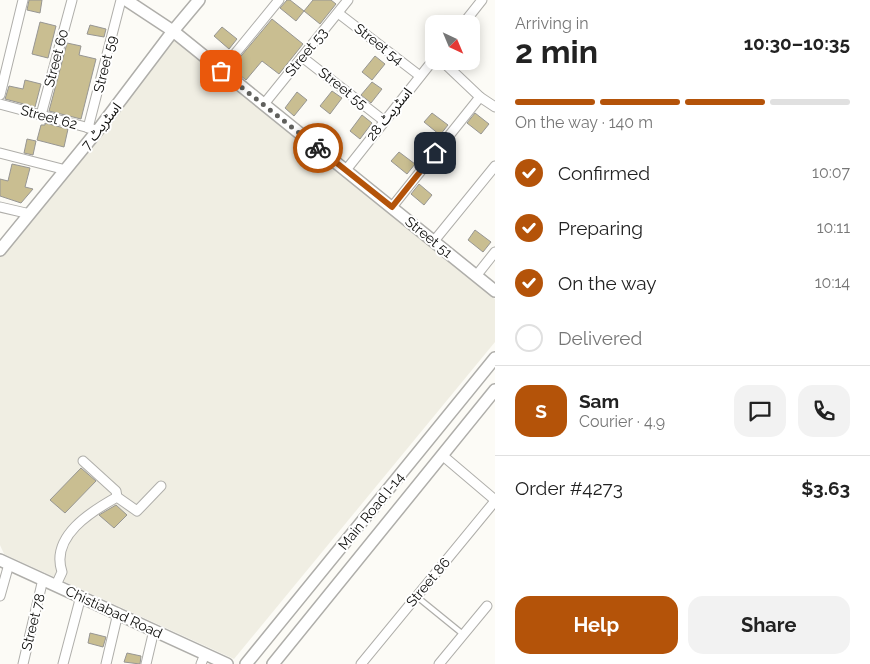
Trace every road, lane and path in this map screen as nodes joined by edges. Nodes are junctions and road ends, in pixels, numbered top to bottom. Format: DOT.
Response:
graph roads {
  1 [pos="23,0"];
  2 [pos="72,0"];
  3 [pos="121,0"];
  4 [pos="126,0"];
  5 [pos="199,0"];
  6 [pos="279,0"];
  7 [pos="348,0"];
  8 [pos="482,0"];
  9 [pos="143,5"];
  10 [pos="338,13"];
  11 [pos="470,15"];
  12 [pos="173,31"];
  13 [pos="302,57"];
  14 [pos="425,70"];
  15 [pos="452,70"];
  16 [pos="221,71"];
  17 [pos="420,76"];
  18 [pos="0,95"];
  19 [pos="480,97"];
  20 [pos="0,104"];
  21 [pos="264,104"];
  22 [pos="495,107"];
  23 [pos="41,116"];
  24 [pos="384,120"];
  25 [pos="93,129"];
  26 [pos="0,153"];
  27 [pos="495,166"];
  28 [pos="66,170"];
  29 [pos="346,170"];
  30 [pos="0,206"];
  31 [pos="392,207"];
  32 [pos="30,214"];
  33 [pos="434,241"];
  34 [pos="0,250"];
  35 [pos="495,252"];
  36 [pos="476,276"];
  37 [pos="495,290"];
  38 [pos="495,358"];
  39 [pos="495,390"];
  40 [pos="442,455"];
  41 [pos="83,461"];
  42 [pos="161,486"];
  43 [pos="117,497"];
  44 [pos="495,501"];
  45 [pos="4,562"];
  46 [pos="43,579"];
  47 [pos="56,585"];
  48 [pos="0,596"];
  49 [pos="81,596"];
  50 [pos="416,596"];
  51 [pos="487,606"];
  52 [pos="118,613"];
  53 [pos="154,630"];
  54 [pos="464,634"];
  55 [pos="203,659"];
  56 [pos="23,664"];
  57 [pos="63,664"];
  58 [pos="106,664"];
  59 [pos="146,664"];
  60 [pos="227,664"];
  61 [pos="246,664"];
  62 [pos="273,664"];
  63 [pos="360,664"];
  64 [pos="439,664"];
  1 -- 18 [label="street"];
  2 -- 23 [label="street, Street 60"];
  3 -- 25 [label="street, Street 59"];
  4 -- 9 [label="main road, Street 51"];
  5 -- 12 [label="main road, اسٹریٹ 7"];
  6 -- 16 [label="street"];
  7 -- 10 [label="street, Street 53"];
  8 -- 11 [label="street"];
  9 -- 12 [label="main road, Street 51"];
  10 -- 13 [label="street, Street 53"];
  10 -- 17 [label="street, Street 54"];
  12 -- 16 [label="main road, Street 51"];
  12 -- 25 [label="main road, اسٹریٹ 7"];
  13 -- 21 [label="street, Street 53"];
  13 -- 24 [label="street, Street 55"];
  14 -- 17 [label="street, اسٹریٹ 28"];
  15 -- 19 [label="street"];
  16 -- 21 [label="main road, Street 51"];
  17 -- 24 [label="street, اسٹریٹ 28"];
  19 -- 22 [label="street"];
  19 -- 31 [label="street"];
  20 -- 23 [label="street, Street 62"];
  21 -- 29 [label="main road, Street 51"];
  23 -- 25 [label="street, Street 62"];
  24 -- 29 [label="street, اسٹریٹ 28"];
  25 -- 28 [label="main road, اسٹریٹ 7"];
  26 -- 28 [label="street"];
  27 -- 33 [label="street"];
  28 -- 32 [label="main road, اسٹریٹ 7"];
  29 -- 31 [label="main road, Street 51"];
  30 -- 32 [label="street"];
  31 -- 33 [label="main road, Street 51"];
  32 -- 34 [label="main road, اسٹریٹ 7"];
  33 -- 36 [label="main road, Street 51"];
  35 -- 36 [label="street"];
  36 -- 37 [label="main road, Street 51"];
  38 -- 61 [label="main road, Main Road I-14"];
  39 -- 40 [label="main road, Main Road I-14"];
  40 -- 44 [label="street"];
  40 -- 62 [label="main road, Main Road I-14"];
  41 -- 43 [label="street"];
  42 -- 43 [label="street"];
  43 -- 47 [label="street"];
  44 -- 50 [label="street, Street 86"];
  45 -- 46 [label="main road, Chistiabad Road"];
  45 -- 48 [label="street"];
  46 -- 47 [label="main road, Chistiabad Road"];
  46 -- 56 [label="street, Street 78"];
  47 -- 49 [label="main road, Chistiabad Road"];
  49 -- 52 [label="main road, Chistiabad Road"];
  49 -- 57 [label="street"];
  50 -- 54 [label="lane"];
  50 -- 63 [label="street, Street 86"];
  51 -- 54 [label="street"];
  52 -- 53 [label="main road, Chistiabad Road"];
  52 -- 58 [label="street"];
  53 -- 55 [label="main road, Chistiabad Road"];
  53 -- 59 [label="street"];
  54 -- 64 [label="street"];
  55 -- 60 [label="main road, Chistiabad Road"];
}
